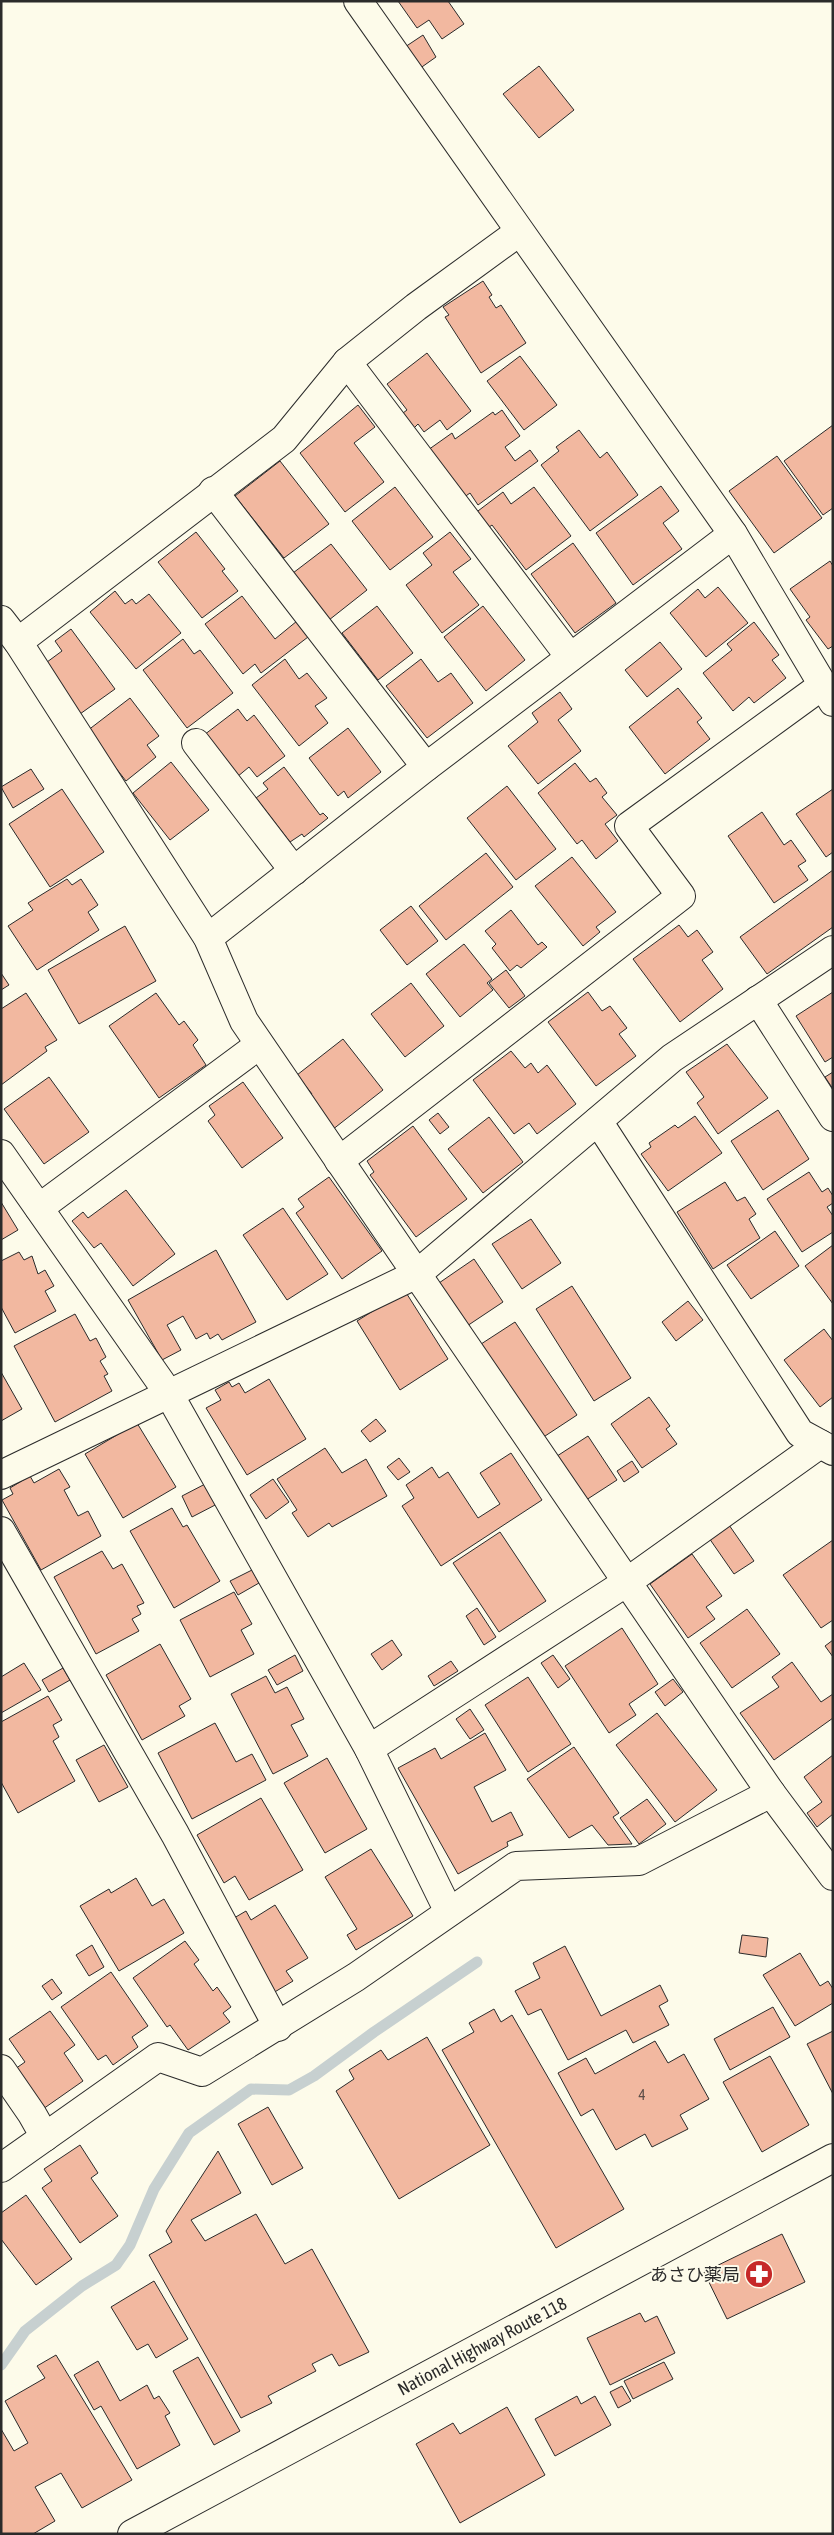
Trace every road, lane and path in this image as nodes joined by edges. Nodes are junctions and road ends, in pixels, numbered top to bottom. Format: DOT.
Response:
graph roads {
  1 [pos="358,1"];
  2 [pos="519,232"];
  3 [pos="347,362"];
  4 [pos="212,491"];
  5 [pos="733,534"];
  6 [pos="1,620"];
  7 [pos="18,642"];
  8 [pos="570,657"];
  9 [pos="828,693"];
  10 [pos="196,743"];
  11 [pos="426,767"];
  12 [pos="294,871"];
  13 [pos="208,938"];
  14 [pos="833,950"];
  15 [pos="758,1000"];
  16 [pos="259,1045"];
  17 [pos="833,1117"];
  18 [pos="598,1121"];
  19 [pos="1,1154"];
  20 [pos="339,1161"];
  21 [pos="39,1208"];
  22 [pos="417,1274"];
  23 [pos="169,1394"];
  24 [pos="826,1448"];
  25 [pos="1,1475"];
  26 [pos="1,1531"];
  27 [pos="627,1582"];
  28 [pos="369,1749"];
  29 [pos="771,1793"];
  30 [pos="832,1873"];
  31 [pos="449,1912"];
  32 [pos="278,2027"];
  33 [pos="1,2068"];
  34 [pos="45,2137"];
  35 [pos="833,2158"];
  36 [pos="1,2168"];
  37 [pos="132,2534"];
  1 -- 2 [label="main road"];
  2 -- 3 [label="main road"];
  2 -- 5 [label="main road"];
  3 -- 4 [label="main road"];
  3 -- 8 [label="main road"];
  4 -- 7 [label="main road"];
  4 -- 11 [label="main road"];
  5 -- 8 [label="main road"];
  5 -- 9 [label="main road"];
  6 -- 7 [label="main road"];
  7 -- 13 [label="main road"];
  8 -- 11 [label="main road"];
  9 -- 20 [label="main road"];
  10 -- 12 [label="main road"];
  11 -- 12 [label="main road"];
  12 -- 13 [label="main road"];
  13 -- 16 [label="main road"];
  14 -- 15 [label="main road"];
  15 -- 17 [label="main road"];
  15 -- 18 [label="main road"];
  16 -- 20 [label="main road"];
  16 -- 21 [label="main road"];
  18 -- 22 [label="main road"];
  18 -- 24 [label="main road"];
  19 -- 21 [label="main road"];
  20 -- 22 [label="main road"];
  21 -- 23 [label="main road"];
  22 -- 23 [label="main road"];
  22 -- 27 [label="main road"];
  23 -- 25 [label="main road"];
  23 -- 28 [label="main road"];
  24 -- 27 [label="main road"];
  26 -- 32 [label="main road"];
  27 -- 28 [label="main road"];
  27 -- 29 [label="main road"];
  28 -- 31 [label="main road"];
  29 -- 30 [label="main road"];
  29 -- 31 [label="main road"];
  31 -- 32 [label="main road"];
  32 -- 34 [label="main road"];
  33 -- 34 [label="main road"];
  34 -- 36 [label="main road"];
  35 -- 37 [label="main road, National Highway Route 118"];
}
